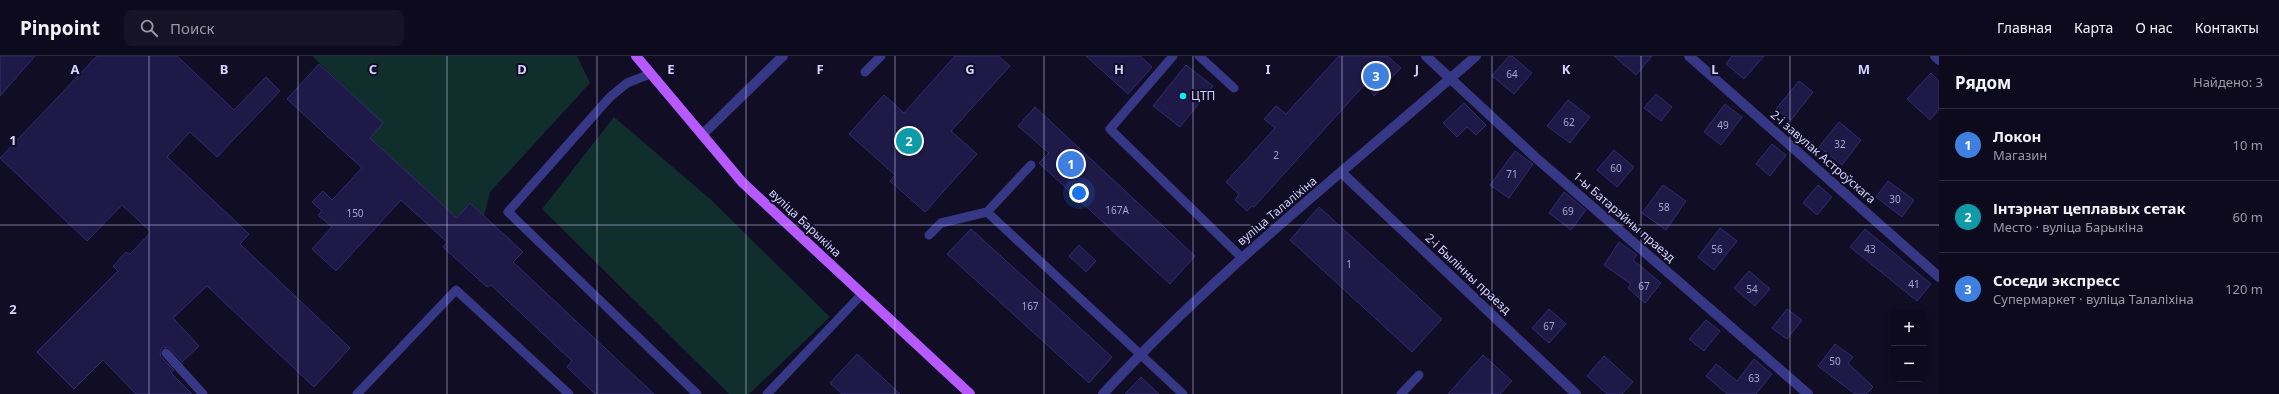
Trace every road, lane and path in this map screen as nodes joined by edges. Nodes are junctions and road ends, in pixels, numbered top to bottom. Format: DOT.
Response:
graph roads {
  1 [pos="636,56"];
  2 [pos="783,56"];
  3 [pos="881,56"];
  4 [pos="1173,56"];
  5 [pos="1200,56"];
  6 [pos="1426,56"];
  7 [pos="1476,56"];
  8 [pos="1690,56"];
  9 [pos="1935,56"];
  10 [pos="1939,60"];
  11 [pos="865,72"];
  12 [pos="650,74"];
  13 [pos="1451,78"];
  14 [pos="1234,88"];
  15 [pos="702,135"];
  16 [pos="1031,165"];
  17 [pos="1342,173"];
  18 [pos="987,212"];
  19 [pos="929,235"];
  20 [pos="1242,257"];
  21 [pos="1939,277"];
  22 [pos="862,294"];
  23 [pos="166,353"];
  24 [pos="1139,354"];
  25 [pos="1419,374"];
  26 [pos="204,394"];
  27 [pos="357,394"];
  28 [pos="569,394"];
  29 [pos="697,394"];
  30 [pos="767,394"];
  31 [pos="970,394"];
  32 [pos="1103,394"];
  33 [pos="1183,394"];
  34 [pos="1401,394"];
  35 [pos="1576,394"];
  36 [pos="1808,394"];
  1 -- 12 [label="main road, вуліца Барыкіна"];
  2 -- 15 [label="street"];
  3 -- 11 [label="lane"];
  4 -- 20 [label="lane"];
  5 -- 14 [label="lane"];
  6 -- 13 [label="street, 1-ы Батарэйны праезд"];
  7 -- 13 [label="street, вуліца Талаліхіна"];
  8 -- 21 [label="street, 2-і завулак Астроўскага"];
  9 -- 10 [label="street"];
  12 -- 15 [label="main road, вуліца Барыкіна"];
  12 -- 29 [label="lane"];
  13 -- 17 [label="street, вуліца Талаліхіна"];
  13 -- 36 [label="street, 1-ы Батарэйны праезд"];
  15 -- 22 [label="main road, вуліца Барыкіна"];
  16 -- 18 [label="lane"];
  17 -- 20 [label="street, вуліца Талаліхіна"];
  17 -- 35 [label="street, 2-і Былінны праезд"];
  18 -- 19 [label="lane"];
  18 -- 24 [label="lane"];
  20 -- 24 [label="street, вуліца Талаліхіна"];
  22 -- 30 [label="lane"];
  22 -- 31 [label="main road, вуліца Барыкіна"];
  23 -- 26 [label="lane"];
  24 -- 32 [label="street, вуліца Талаліхіна"];
  24 -- 33 [label="lane"];
  25 -- 34 [label="lane"];
  27 -- 28 [label="lane"];
}
